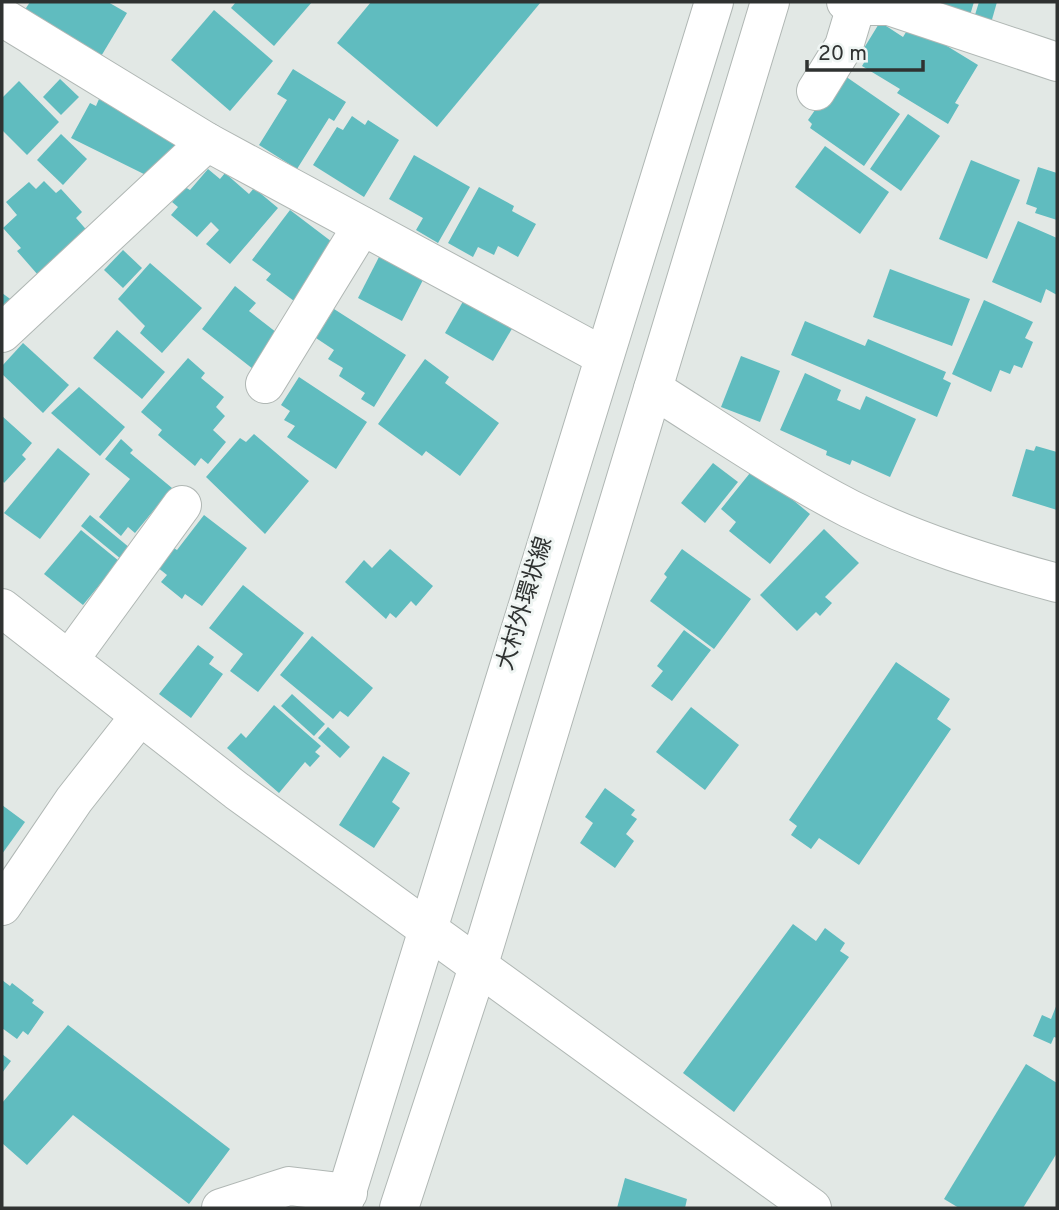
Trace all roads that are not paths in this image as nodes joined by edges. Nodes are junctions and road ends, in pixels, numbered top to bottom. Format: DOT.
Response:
graph roads {
  1 [pos="713,2"];
  2 [pos="769,2"];
  3 [pos="851,4"];
  4 [pos="9,33"];
  5 [pos="1057,62"];
  6 [pos="816,91"];
  7 [pos="207,142"];
  8 [pos="362,226"];
  9 [pos="2,333"];
  10 [pos="603,356"];
  11 [pos="265,384"];
  12 [pos="653,389"];
  13 [pos="182,505"];
  14 [pos="1057,583"];
  15 [pos="2,608"];
  16 [pos="69,660"];
  17 [pos="141,716"];
  18 [pos="2,906"];
  19 [pos="426,927"];
  20 [pos="479,964"];
  21 [pos="345,1200"];
  22 [pos="221,1208"];
  23 [pos="399,1208"];
  24 [pos="813,1208"];
  1 -- 10 [label="street, 大村外環状線"];
  2 -- 12 [label="street"];
  3 -- 5 [label="street"];
  3 -- 6 [label="street"];
  4 -- 7 [label="street"];
  7 -- 8 [label="street"];
  7 -- 9 [label="street"];
  8 -- 10 [label="street"];
  8 -- 11 [label="street"];
  10 -- 19 [label="street, 大村外環状線"];
  12 -- 14 [label="street"];
  12 -- 20 [label="street"];
  13 -- 16 [label="street"];
  15 -- 16 [label="street"];
  16 -- 17 [label="street"];
  17 -- 18 [label="street"];
  17 -- 19 [label="street"];
  19 -- 20 [label="street"];
  19 -- 21 [label="street, 大村外環状線"];
  20 -- 23 [label="street"];
  20 -- 24 [label="street"];
  21 -- 22 [label="street"];
}
